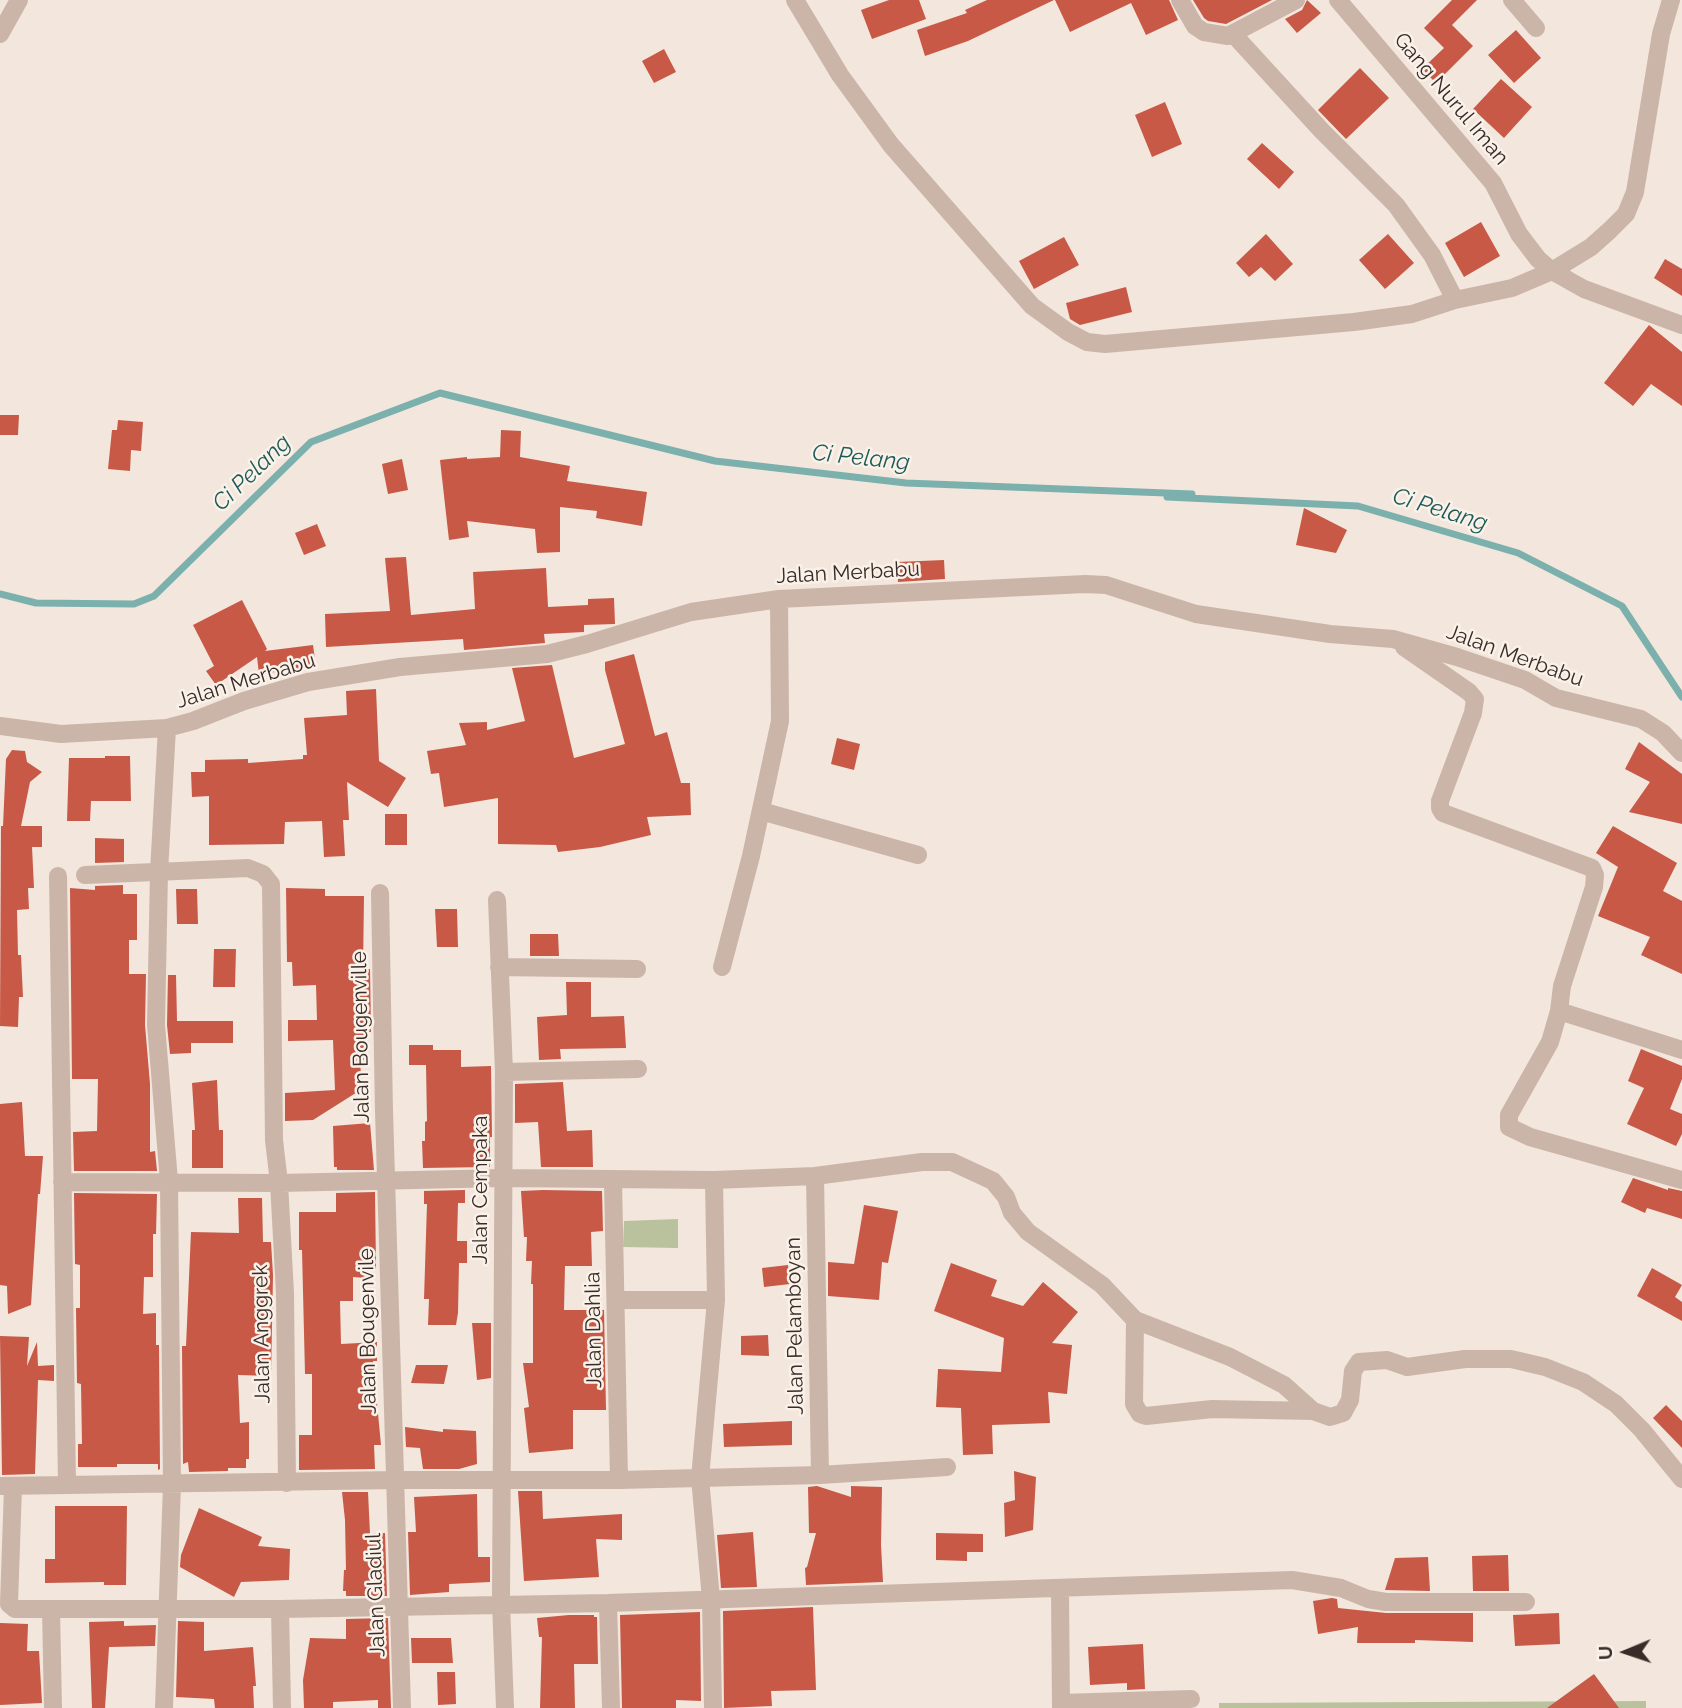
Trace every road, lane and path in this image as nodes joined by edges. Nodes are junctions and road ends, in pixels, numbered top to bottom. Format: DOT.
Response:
graph roads {
  1 [pos="19,0"];
  2 [pos="794,0"];
  3 [pos="1180,0"];
  4 [pos="1296,0"];
  5 [pos="1338,0"];
  6 [pos="1512,0"];
  7 [pos="1671,0"];
  8 [pos="1536,28"];
  9 [pos="0,34"];
  10 [pos="1234,34"];
  11 [pos="1545,265"];
  12 [pos="1455,300"];
  13 [pos="1682,326"];
  14 [pos="779,599"];
  15 [pos="1393,639"];
  16 [pos="0,726"];
  17 [pos="167,728"];
  18 [pos="1682,753"];
  19 [pos="761,810"];
  20 [pos="918,855"];
  21 [pos="159,872"];
  22 [pos="85,875"];
  23 [pos="58,876"];
  24 [pos="380,893"];
  25 [pos="497,900"];
  26 [pos="499,967"];
  27 [pos="722,967"];
  28 [pos="637,969"];
  29 [pos="1559,1011"];
  30 [pos="1682,1050"];
  31 [pos="638,1069"];
  32 [pos="504,1072"];
  33 [pos="815,1176"];
  34 [pos="504,1178"];
  35 [pos="613,1180"];
  36 [pos="714,1180"];
  37 [pos="1682,1180"];
  38 [pos="169,1181"];
  39 [pos="387,1181"];
  40 [pos="62,1182"];
  41 [pos="279,1183"];
  42 [pos="616,1300"];
  43 [pos="716,1300"];
  44 [pos="1135,1320"];
  45 [pos="1313,1411"];
  46 [pos="947,1467"];
  47 [pos="820,1475"];
  48 [pos="700,1478"];
  49 [pos="501,1479"];
  50 [pos="1682,1479"];
  51 [pos="396,1480"];
  52 [pos="619,1480"];
  53 [pos="286,1483"];
  54 [pos="67,1485"];
  55 [pos="172,1485"];
  56 [pos="6,1487"];
  57 [pos="5,1588"];
  58 [pos="1060,1589"];
  59 [pos="711,1599"];
  60 [pos="1526,1602"];
  61 [pos="501,1603"];
  62 [pos="608,1603"];
  63 [pos="399,1605"];
  64 [pos="51,1609"];
  65 [pos="166,1609"];
  66 [pos="280,1609"];
  67 [pos="1191,1699"];
  68 [pos="1061,1706"];
  69 [pos="53,1708"];
  70 [pos="163,1708"];
  71 [pos="282,1708"];
  72 [pos="402,1708"];
  73 [pos="505,1708"];
  74 [pos="611,1708"];
  75 [pos="713,1708"];
  1 -- 9 [label="street"];
  2 -- 12 [label="street"];
  3 -- 10 [label="street"];
  4 -- 10 [label="street"];
  5 -- 11 [label="street, Gang Nurul Iman"];
  6 -- 8 [label="street"];
  7 -- 11 [label="street"];
  10 -- 12 [label="street"];
  11 -- 12 [label="street"];
  11 -- 13 [label="street"];
  14 -- 15 [label="street, Jalan Merbabu"];
  14 -- 17 [label="street, Jalan Merbabu"];
  14 -- 19 [label="street"];
  15 -- 18 [label="street, Jalan Merbabu"];
  15 -- 29 [label="street"];
  16 -- 17 [label="street, Jalan Merbabu"];
  17 -- 21 [label="street"];
  19 -- 20 [label="street"];
  19 -- 27 [label="street"];
  21 -- 22 [label="street"];
  21 -- 38 [label="street"];
  21 -- 41 [label="street, Jalan Anggrek"];
  23 -- 40 [label="street"];
  24 -- 39 [label="street, Jalan Bougenville"];
  25 -- 26 [label="street, Jalan Cempaka"];
  26 -- 28 [label="street"];
  26 -- 32 [label="street, Jalan Cempaka"];
  29 -- 30 [label="street"];
  29 -- 37 [label="street"];
  31 -- 32 [label="street"];
  32 -- 34 [label="street, Jalan Cempaka"];
  33 -- 36 [label="street"];
  33 -- 44 [label="street"];
  33 -- 47 [label="street, Jalan Pelamboyan"];
  34 -- 35 [label="street"];
  34 -- 39 [label="street"];
  34 -- 49 [label="street, Jalan Cempaka"];
  35 -- 36 [label="street"];
  35 -- 42 [label="street, Jalan Dahlia"];
  36 -- 43 [label="street"];
  38 -- 40 [label="street"];
  38 -- 41 [label="street"];
  38 -- 55 [label="street"];
  39 -- 41 [label="street"];
  39 -- 51 [label="street, Jalan Bougenvile"];
  40 -- 54 [label="street"];
  41 -- 53 [label="street, Jalan Anggrek"];
  42 -- 43 [label="street"];
  42 -- 52 [label="street, Jalan Dahlia"];
  43 -- 48 [label="street"];
  44 -- 45 [label="street"];
  44 -- 45 [label="street"];
  45 -- 50 [label="street"];
  46 -- 47 [label="street"];
  47 -- 48 [label="street"];
  48 -- 52 [label="street"];
  48 -- 59 [label="street"];
  49 -- 51 [label="street"];
  49 -- 52 [label="street"];
  49 -- 61 [label="street, Jalan Cempaka"];
  51 -- 53 [label="street"];
  51 -- 63 [label="street, Jalan Gladiul"];
  53 -- 55 [label="street"];
  54 -- 55 [label="street"];
  54 -- 56 [label="street"];
  55 -- 65 [label="street"];
  56 -- 57 [label="street"];
  57 -- 64 [label="street"];
  58 -- 59 [label="street"];
  58 -- 60 [label="street"];
  58 -- 68 [label="street"];
  59 -- 62 [label="street"];
  59 -- 75 [label="street"];
  61 -- 62 [label="street"];
  61 -- 63 [label="street"];
  61 -- 73 [label="street, Jalan Cempaka"];
  62 -- 74 [label="street"];
  63 -- 66 [label="street"];
  63 -- 72 [label="street, Jalan Gladiul"];
  64 -- 65 [label="street"];
  64 -- 69 [label="street"];
  65 -- 66 [label="street"];
  65 -- 70 [label="street"];
  66 -- 71 [label="street"];
  67 -- 68 [label="street"];
}
